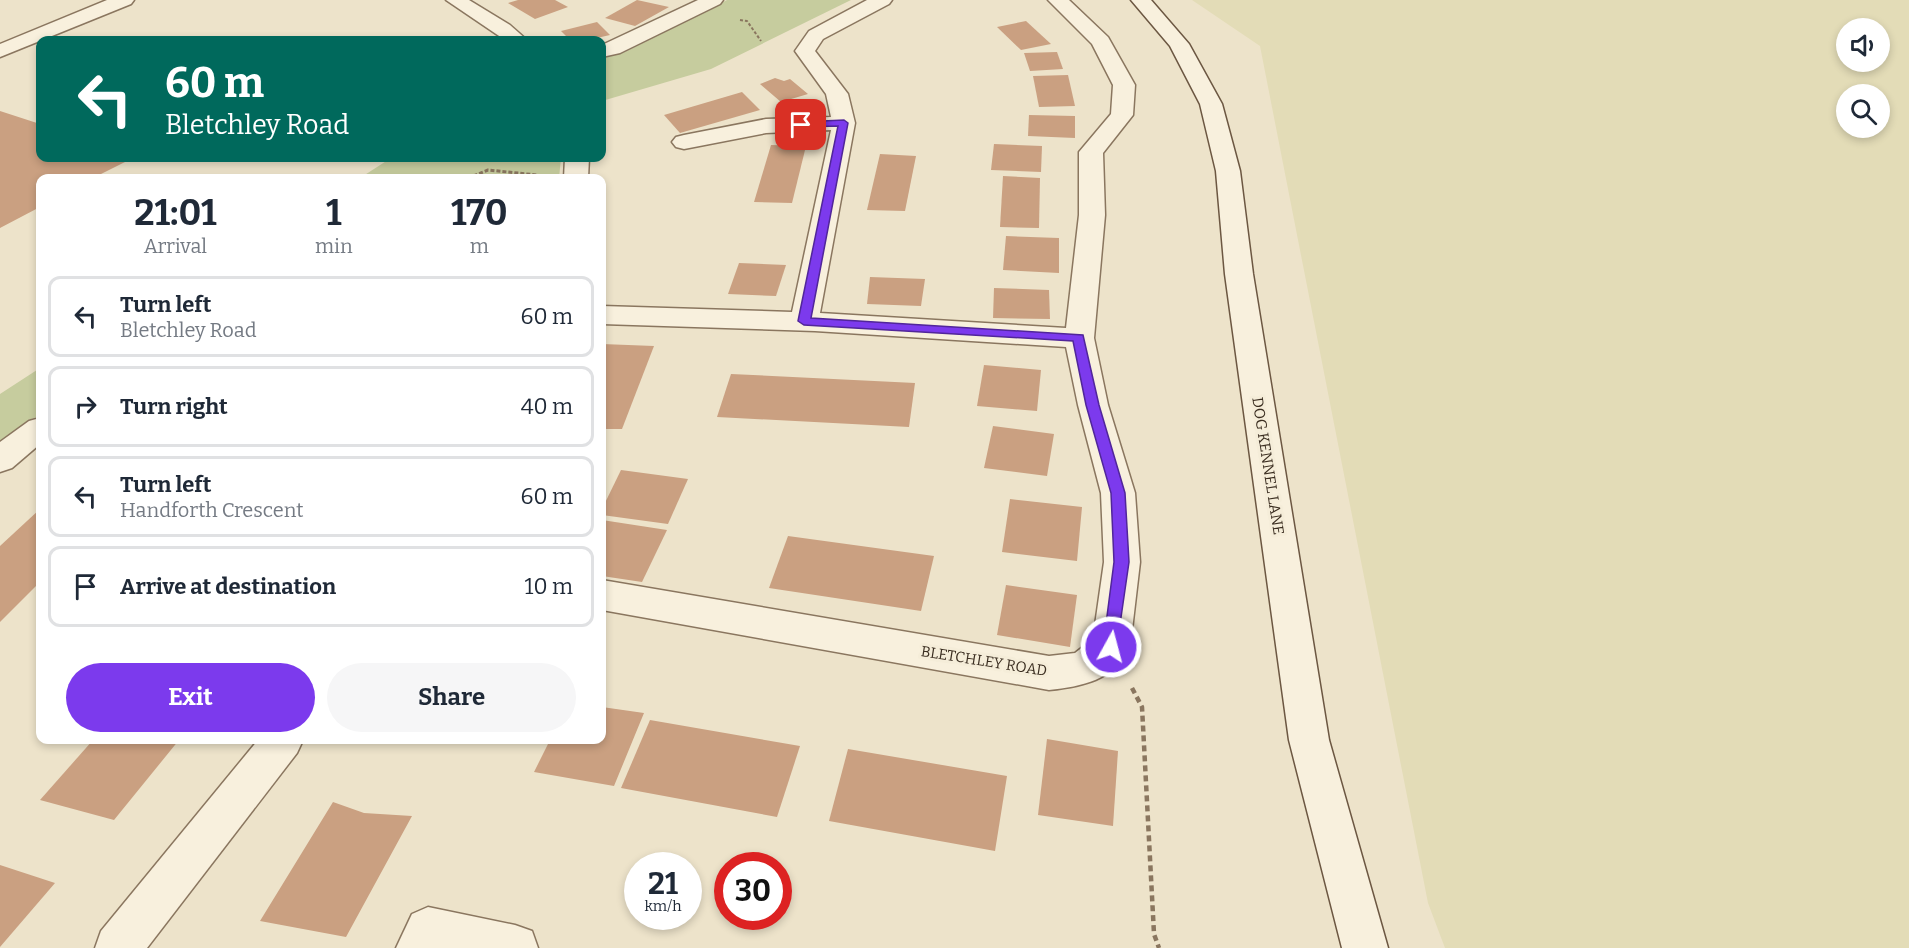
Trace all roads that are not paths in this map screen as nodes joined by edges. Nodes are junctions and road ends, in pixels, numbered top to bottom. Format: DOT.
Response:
graph roads {
  1 [pos="124,0"];
  2 [pos="456,0"];
  3 [pos="713,0"];
  4 [pos="882,0"];
  5 [pos="1058,0"];
  6 [pos="1141,0"];
  7 [pos="36,36"];
  8 [pos="36,36"];
  9 [pos="512,36"];
  10 [pos="606,50"];
  11 [pos="0,51"];
  12 [pos="844,123"];
  13 [pos="684,142"];
  14 [pos="606,315"];
  15 [pos="804,321"];
  16 [pos="1078,338"];
  17 [pos="36,432"];
  18 [pos="0,460"];
  19 [pos="606,596"];
  20 [pos="280,744"];
  21 [pos="118,948"];
  22 [pos="419,948"];
  23 [pos="514,948"];
  24 [pos="1365,948"];
  1 -- 7 [label="street"];
  2 -- 9 [label="street"];
  3 -- 10 [label="street"];
  4 -- 12 [label="street"];
  5 -- 16 [label="street"];
  6 -- 24 [label="street, DOG KENNEL LANE"];
  8 -- 11 [label="street"];
  12 -- 13 [label="street"];
  12 -- 15 [label="street"];
  14 -- 15 [label="street"];
  15 -- 16 [label="street"];
  16 -- 19 [label="street, BLETCHLEY ROAD"];
  17 -- 18 [label="street"];
  20 -- 21 [label="street"];
  22 -- 23 [label="street"];
}
